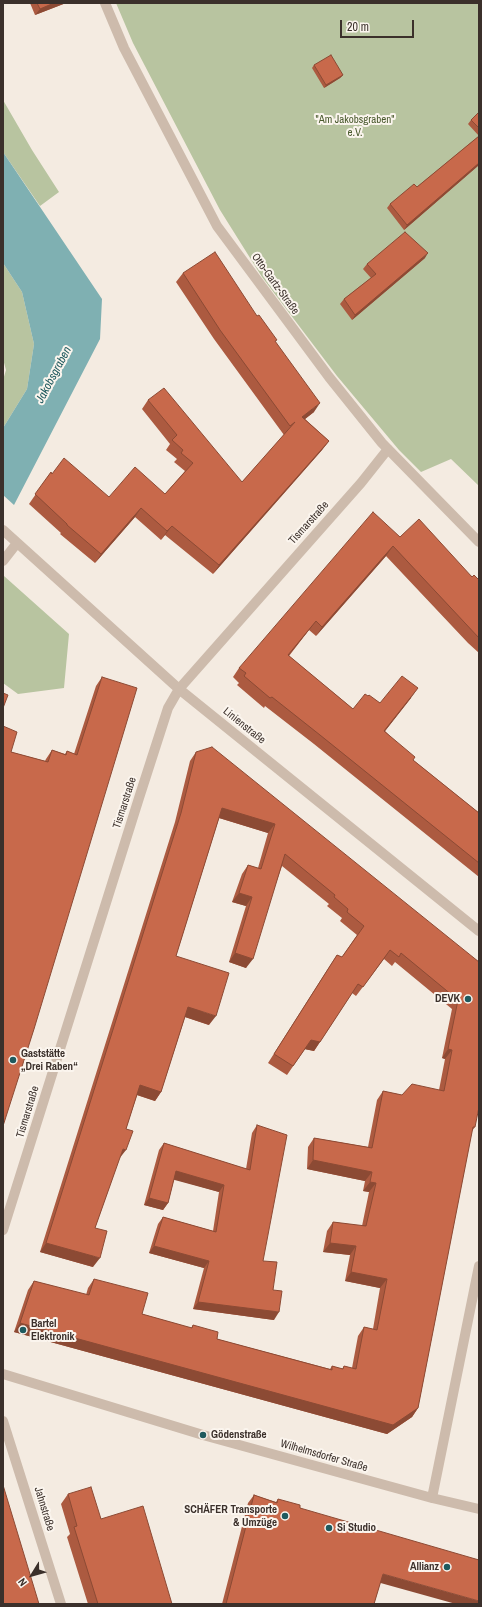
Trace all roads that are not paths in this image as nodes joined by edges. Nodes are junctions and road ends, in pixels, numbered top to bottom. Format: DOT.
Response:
graph roads {
  1 [pos="105,3"];
  2 [pos="388,449"];
  3 [pos="6,532"];
  4 [pos="479,542"];
  5 [pos="17,543"];
  6 [pos="3,561"];
  7 [pos="178,689"];
  8 [pos="479,931"];
  9 [pos="3,1230"];
  10 [pos="479,1266"];
  11 [pos="3,1374"];
  12 [pos="3,1421"];
  13 [pos="432,1498"];
  14 [pos="479,1509"];
  15 [pos="61,1604"];
  1 -- 2 [label="street, Otto-Gartz-Straße"];
  2 -- 4 [label="street, Otto-Gartz-Straße"];
  2 -- 7 [label="street, Tismarstraße"];
  3 -- 5 [label="street, Linienstraße"];
  5 -- 6 [label="street"];
  5 -- 7 [label="street, Linienstraße"];
  7 -- 8 [label="street, Linienstraße"];
  7 -- 9 [label="street, Tismarstraße"];
  10 -- 13 [label="street"];
  11 -- 13 [label="street, Wilhelmsdorfer Straße"];
  12 -- 15 [label="street, Jahnstraße"];
  13 -- 14 [label="street, Wilhelmsdorfer Straße"];
}
